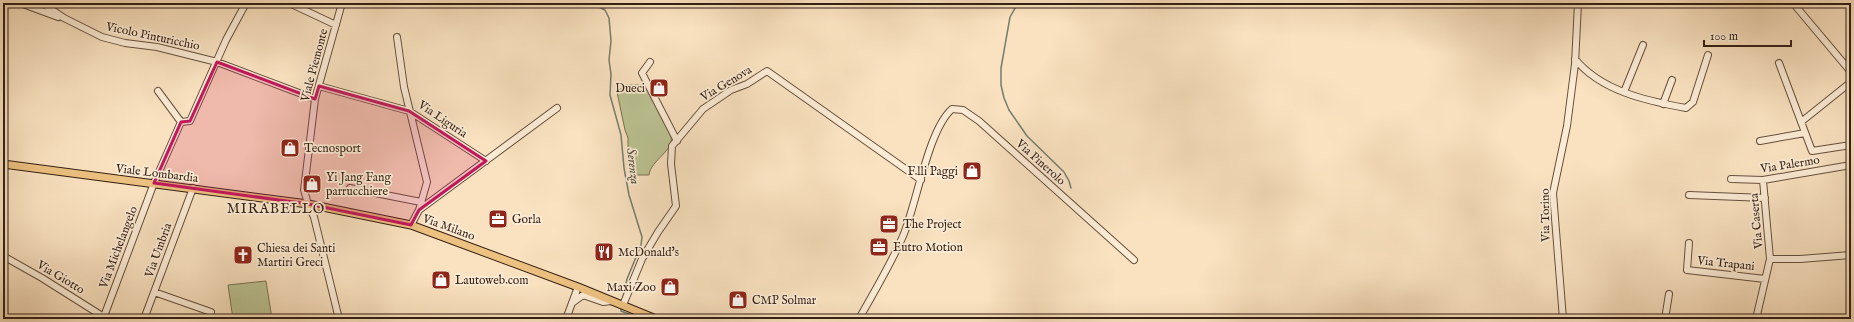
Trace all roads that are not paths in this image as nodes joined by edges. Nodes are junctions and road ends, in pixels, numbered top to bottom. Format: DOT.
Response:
graph roads {
  1 [pos="20,3"];
  2 [pos="42,3"];
  3 [pos="246,3"];
  4 [pos="289,3"];
  5 [pos="342,3"];
  6 [pos="1578,3"];
  7 [pos="1793,3"];
  8 [pos="300,5"];
  9 [pos="64,18"];
  10 [pos="336,25"];
  11 [pos="397,37"];
  12 [pos="1643,45"];
  13 [pos="1708,55"];
  14 [pos="1575,61"];
  15 [pos="217,62"];
  16 [pos="650,62"];
  17 [pos="1779,63"];
  18 [pos="1851,72"];
  19 [pos="1672,80"];
  20 [pos="1851,82"];
  21 [pos="319,86"];
  22 [pos="158,91"];
  23 [pos="1624,92"];
  24 [pos="315,98"];
  25 [pos="1663,104"];
  26 [pos="557,108"];
  27 [pos="409,111"];
  28 [pos="181,122"];
  29 [pos="1801,122"];
  30 [pos="1805,133"];
  31 [pos="677,141"];
  32 [pos="1760,141"];
  33 [pos="1851,145"];
  34 [pos="486,160"];
  35 [pos="3,164"];
  36 [pos="1851,165"];
  37 [pos="1731,179"];
  38 [pos="921,180"];
  39 [pos="1763,180"];
  40 [pos="154,184"];
  41 [pos="193,188"];
  42 [pos="350,188"];
  43 [pos="1689,195"];
  44 [pos="1765,198"];
  45 [pos="421,202"];
  46 [pos="308,204"];
  47 [pos="419,210"];
  48 [pos="411,225"];
  49 [pos="1688,244"];
  50 [pos="1851,255"];
  51 [pos="3,256"];
  52 [pos="1770,259"];
  53 [pos="1134,260"];
  54 [pos="1765,279"];
  55 [pos="578,287"];
  56 [pos="154,292"];
  57 [pos="1669,294"];
  58 [pos="613,301"];
  59 [pos="572,303"];
  60 [pos="625,306"];
  61 [pos="211,312"];
  62 [pos="105,318"];
  63 [pos="144,319"];
  64 [pos="339,319"];
  65 [pos="566,319"];
  66 [pos="656,319"];
  67 [pos="859,319"];
  68 [pos="1563,319"];
  69 [pos="1665,319"];
  70 [pos="1756,319"];
  1 -- 9 [label="street"];
  2 -- 9 [label="street"];
  3 -- 15 [label="street"];
  4 -- 8 [label="street"];
  5 -- 10 [label="street, Viale Piemonte"];
  6 -- 14 [label="street, Via Torino"];
  7 -- 18 [label="street"];
  8 -- 10 [label="street"];
  9 -- 15 [label="street, Vicolo Pinturicchio"];
  10 -- 21 [label="street, Viale Piemonte"];
  11 -- 27 [label="street, Via Liguria"];
  12 -- 23 [label="street"];
  13 -- 25 [label="street"];
  14 -- 23 [label="street"];
  14 -- 68 [label="street, Via Torino"];
  15 -- 24 [label="street, Vicolo Pinturicchio"];
  15 -- 28 [label="street"];
  16 -- 31 [label="street"];
  17 -- 29 [label="street"];
  19 -- 25 [label="street"];
  20 -- 29 [label="street"];
  21 -- 24 [label="street, Viale Piemonte"];
  21 -- 27 [label="street"];
  22 -- 28 [label="street"];
  23 -- 25 [label="street"];
  24 -- 46 [label="street, Viale Piemonte"];
  26 -- 34 [label="street"];
  27 -- 34 [label="street, Via Liguria"];
  27 -- 45 [label="street"];
  28 -- 40 [label="street, Via Michelangelo"];
  29 -- 30 [label="street"];
  30 -- 32 [label="street"];
  30 -- 33 [label="street"];
  31 -- 38 [label="street, Via Genova"];
  31 -- 60 [label="street, Via Genova"];
  34 -- 47 [label="street"];
  35 -- 40 [label="main road, Viale Lombardia"];
  36 -- 39 [label="street, Via Palermo"];
  37 -- 39 [label="street, Via Palermo"];
  38 -- 53 [label="street, Via Pinerolo"];
  38 -- 67 [label="street"];
  39 -- 44 [label="street, Via Caserta"];
  40 -- 41 [label="main road, Viale Lombardia"];
  40 -- 62 [label="street, Via Michelangelo"];
  41 -- 46 [label="main road, Viale Lombardia"];
  41 -- 56 [label="street, Via Umbria"];
  42 -- 45 [label="street"];
  43 -- 44 [label="street"];
  44 -- 52 [label="street, Via Caserta"];
  45 -- 47 [label="street"];
  46 -- 48 [label="main road, Via Milano"];
  46 -- 64 [label="street, Viale Piemonte"];
  47 -- 48 [label="street"];
  48 -- 55 [label="main road, Via Milano"];
  49 -- 54 [label="street, Via Trapani"];
  50 -- 52 [label="street"];
  51 -- 62 [label="street, Via Giotto"];
  52 -- 54 [label="street, Via Caserta"];
  54 -- 70 [label="street"];
  55 -- 58 [label="main road, Via Milano"];
  55 -- 59 [label="street"];
  56 -- 61 [label="street"];
  56 -- 63 [label="street, Via Umbria"];
  57 -- 69 [label="street"];
  58 -- 59 [label="street, Via Milano"];
  58 -- 60 [label="main road, Via Milano"];
  59 -- 65 [label="street"];
  60 -- 66 [label="main road, Via Milano"];
}
